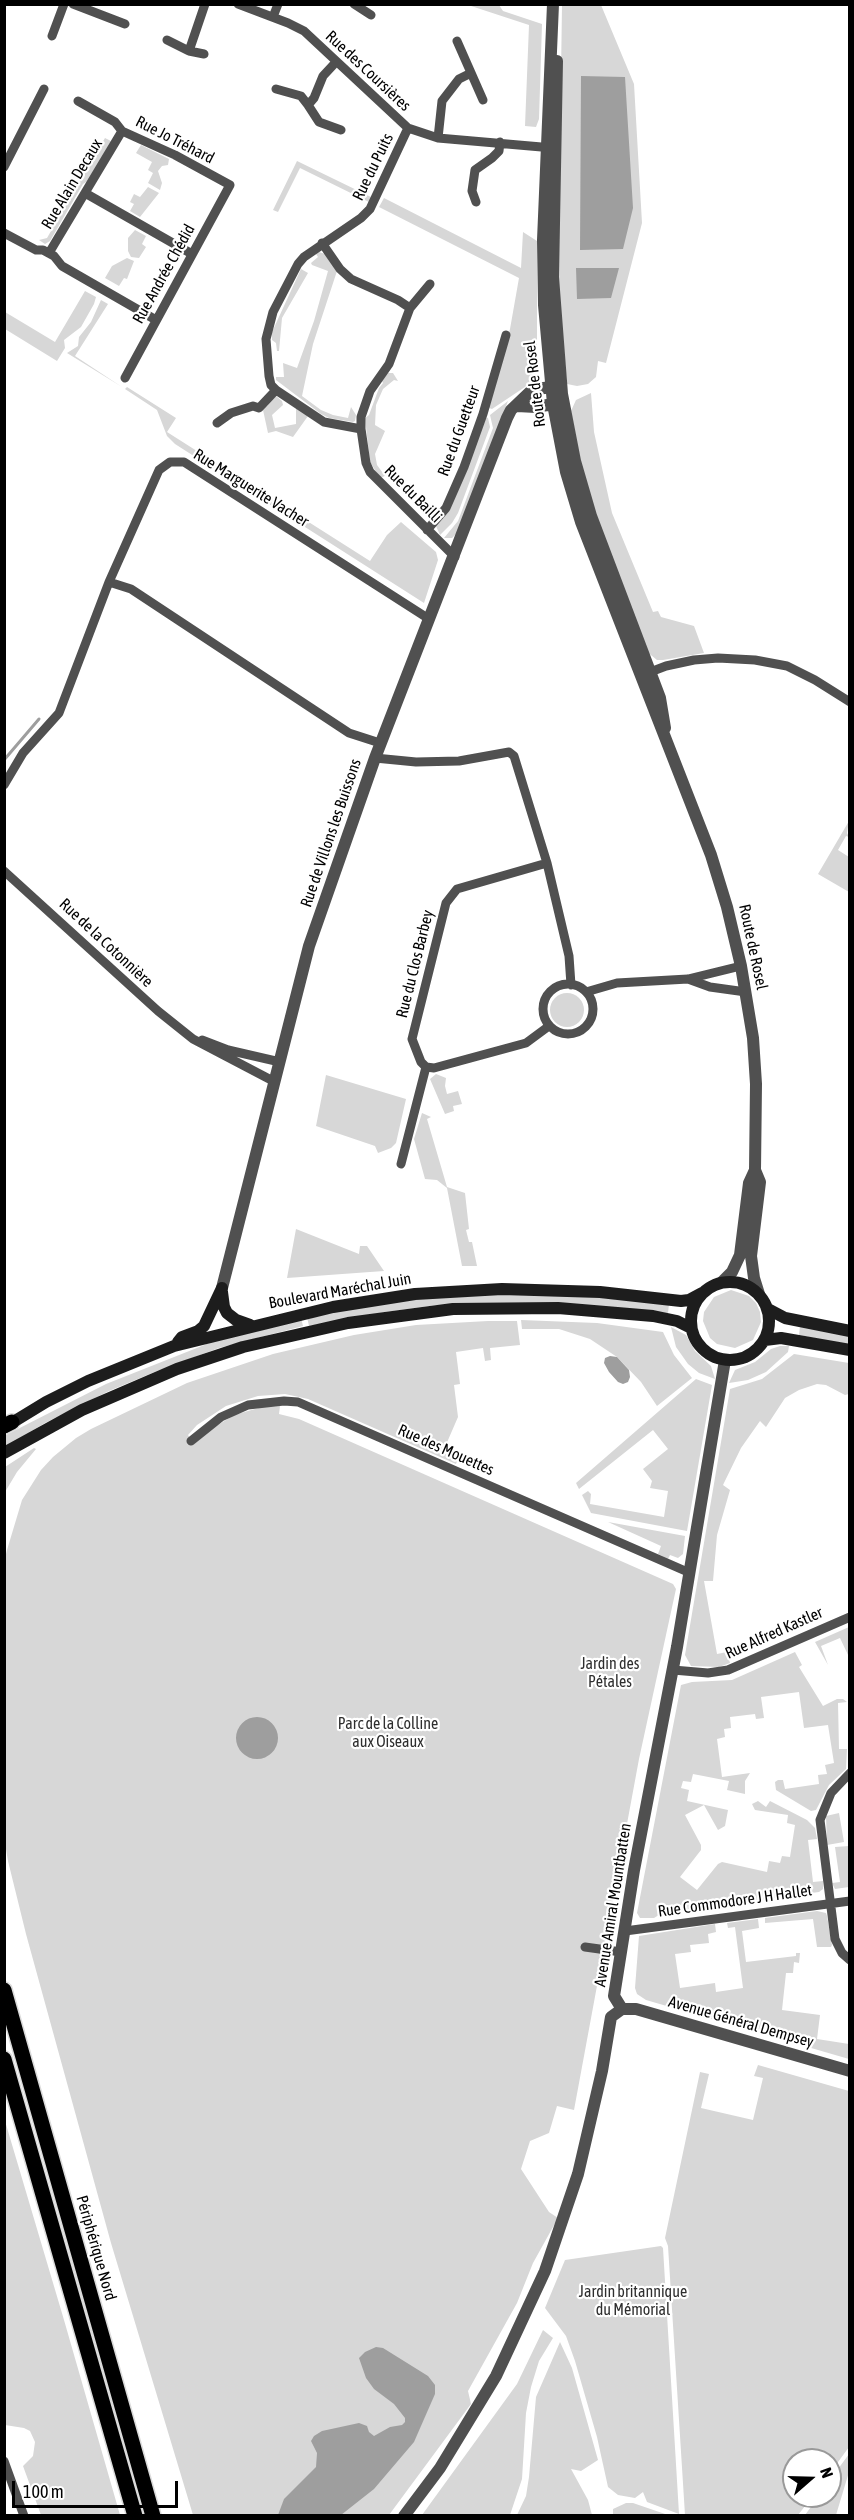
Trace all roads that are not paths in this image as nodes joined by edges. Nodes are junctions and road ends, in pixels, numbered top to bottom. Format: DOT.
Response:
graph roads {
  1 [pos="64,4"];
  2 [pos="74,4"];
  3 [pos="205,4"];
  4 [pos="238,4"];
  5 [pos="278,4"];
  6 [pos="354,4"];
  7 [pos="554,4"];
  8 [pos="371,15"];
  9 [pos="273,17"];
  10 [pos="125,24"];
  11 [pos="52,36"];
  12 [pos="167,40"];
  13 [pos="457,41"];
  14 [pos="189,51"];
  15 [pos="204,54"];
  16 [pos="336,62"];
  17 [pos="471,73"];
  18 [pos="44,89"];
  19 [pos="276,89"];
  20 [pos="483,100"];
  21 [pos="78,101"];
  22 [pos="308,105"];
  23 [pos="408,128"];
  24 [pos="341,130"];
  25 [pos="122,131"];
  26 [pos="438,138"];
  27 [pos="500,142"];
  28 [pos="551,147"];
  29 [pos="4,167"];
  30 [pos="230,185"];
  31 [pos="85,193"];
  32 [pos="476,202"];
  33 [pos="4,233"];
  34 [pos="322,243"];
  35 [pos="49,253"];
  36 [pos="192,254"];
  37 [pos="430,284"];
  38 [pos="410,308"];
  39 [pos="156,320"];
  40 [pos="506,335"];
  41 [pos="125,378"];
  42 [pos="550,387"];
  43 [pos="276,390"];
  44 [pos="562,394"];
  45 [pos="553,404"];
  46 [pos="517,406"];
  47 [pos="217,423"];
  48 [pos="361,429"];
  49 [pos="427,530"];
  50 [pos="455,557"];
  51 [pos="109,582"];
  52 [pos="429,619"];
  53 [pos="645,674"];
  54 [pos="849,702"];
  55 [pos="380,743"];
  56 [pos="375,758"];
  57 [pos="4,785"];
  58 [pos="547,863"];
  59 [pos="4,871"];
  60 [pos="741,966"];
  61 [pos="688,979"];
  62 [pos="571,985"];
  63 [pos="586,992"];
  64 [pos="746,992"];
  65 [pos="549,1026"];
  66 [pos="189,1035"];
  67 [pos="280,1062"];
  68 [pos="426,1067"];
  69 [pos="275,1082"];
  70 [pos="401,1164"];
  71 [pos="755,1170"];
  72 [pos="722,1282"];
  73 [pos="222,1288"];
  74 [pos="702,1293"];
  75 [pos="759,1294"];
  76 [pos="768,1309"];
  77 [pos="252,1325"];
  78 [pos="692,1328"];
  79 [pos="849,1331"];
  80 [pos="765,1340"];
  81 [pos="174,1346"];
  82 [pos="849,1350"];
  83 [pos="725,1360"];
  84 [pos="7,1425"];
  85 [pos="191,1441"];
  86 [pos="4,1453"];
  87 [pos="690,1573"];
  88 [pos="849,1617"];
  89 [pos="673,1670"];
  90 [pos="849,1773"];
  91 [pos="849,1901"];
  92 [pos="829,1903"];
  93 [pos="625,1931"];
  94 [pos="585,1947"];
  95 [pos="621,1952"];
  96 [pos="849,1960"];
  97 [pos="4,1990"];
  98 [pos="622,2009"];
  99 [pos="4,2059"];
  100 [pos="849,2071"];
  101 [pos="4,2461"];
  102 [pos="24,2516"];
  103 [pos="135,2516"];
  104 [pos="153,2516"];
  105 [pos="404,2516"];
  1 -- 11 [label="street"];
  2 -- 10 [label="street"];
  3 -- 14 [label="street"];
  4 -- 9 [label="street, Rue des Coursières"];
  5 -- 9 [label="street"];
  6 -- 8 [label="street"];
  7 -- 28 [label="street, Route de Rosel"];
  9 -- 16 [label="street, Rue des Coursières"];
  12 -- 14 [label="street"];
  13 -- 17 [label="street"];
  14 -- 15 [label="street"];
  16 -- 22 [label="street"];
  16 -- 23 [label="street, Rue des Coursières"];
  17 -- 20 [label="street"];
  17 -- 26 [label="street"];
  18 -- 29 [label="street"];
  19 -- 22 [label="street"];
  21 -- 25 [label="street, Rue Jo Tréhard"];
  22 -- 24 [label="street"];
  23 -- 26 [label="street, Rue des Coursières"];
  23 -- 34 [label="street, Rue du Puits"];
  25 -- 30 [label="street, Rue Jo Tréhard"];
  25 -- 31 [label="street, Rue Alain Decaux"];
  26 -- 27 [label="street, Rue des Coursières"];
  27 -- 28 [label="street, Rue des Coursières"];
  27 -- 32 [label="street"];
  28 -- 42 [label="street, Route de Rosel"];
  28 -- 44 [label="street, Route de Rosel"];
  30 -- 36 [label="street, Rue Andrée Chédid"];
  31 -- 35 [label="street, Rue Alain Decaux"];
  31 -- 36 [label="street"];
  33 -- 35 [label="street"];
  34 -- 38 [label="street"];
  34 -- 43 [label="street, Rue du Puits"];
  35 -- 39 [label="street"];
  36 -- 39 [label="street, Rue Andrée Chédid"];
  37 -- 38 [label="street, Rue du Bailli"];
  38 -- 48 [label="street, Rue du Bailli"];
  39 -- 41 [label="street, Rue Andrée Chédid"];
  40 -- 49 [label="street, Rue du Guetteur"];
  42 -- 44 [label="street"];
  42 -- 45 [label="street, Route de Rosel"];
  42 -- 46 [label="street, Rue de Villons les Buissons"];
  43 -- 47 [label="street"];
  43 -- 48 [label="street"];
  44 -- 45 [label="street"];
  44 -- 53 [label="street, Route de Rosel"];
  45 -- 46 [label="street"];
  45 -- 53 [label="street, Route de Rosel"];
  46 -- 50 [label="street, Rue de Villons les Buissons"];
  48 -- 49 [label="street, Rue du Bailli"];
  49 -- 50 [label="street, Rue du Bailli"];
  50 -- 52 [label="street, Rue de Villons les Buissons"];
  51 -- 52 [label="street, Rue Marguerite Vacher"];
  51 -- 55 [label="street"];
  51 -- 57 [label="street, Rue Marguerite Vacher"];
  52 -- 55 [label="street, Rue de Villons les Buissons"];
  53 -- 54 [label="street"];
  53 -- 60 [label="street, Route de Rosel"];
  55 -- 56 [label="street, Rue de Villons les Buissons"];
  56 -- 58 [label="street"];
  56 -- 67 [label="street, Rue de Villons les Buissons"];
  58 -- 62 [label="street"];
  58 -- 68 [label="street, Rue du Clos Barbey"];
  59 -- 66 [label="street, Rue de la Cotonnière"];
  60 -- 61 [label="street"];
  60 -- 64 [label="street, Route de Rosel"];
  61 -- 63 [label="street"];
  61 -- 64 [label="street"];
  62 -- 63 [label="street"];
  62 -- 65 [label="street"];
  63 -- 65 [label="street"];
  64 -- 71 [label="street, Route de Rosel"];
  65 -- 68 [label="street"];
  66 -- 67 [label="street, Rue de la Cotonnière"];
  66 -- 69 [label="street, Rue de la Cotonnière"];
  67 -- 69 [label="street, Rue de Villons les Buissons"];
  68 -- 70 [label="street"];
  69 -- 73 [label="street, Rue de Villons les Buissons"];
  71 -- 72 [label="street, Route de Rosel"];
  71 -- 75 [label="street, Route de Rosel"];
  72 -- 74 [label="main road"];
  72 -- 75 [label="main road"];
  73 -- 77 [label="main road"];
  73 -- 81 [label="main road"];
  74 -- 77 [label="main road, Boulevard Maréchal Juin"];
  74 -- 78 [label="main road"];
  75 -- 76 [label="main road"];
  76 -- 79 [label="main road"];
  76 -- 80 [label="main road"];
  77 -- 81 [label="main road, Boulevard Maréchal Juin"];
  78 -- 83 [label="main road"];
  78 -- 86 [label="main road, Boulevard Maréchal Juin"];
  80 -- 82 [label="main road"];
  80 -- 83 [label="main road"];
  81 -- 84 [label="main road, Boulevard Maréchal Juin"];
  83 -- 87 [label="street, Avenue Amiral Mountbatten"];
  85 -- 87 [label="street, Rue des Mouettes"];
  87 -- 89 [label="street, Avenue Amiral Mountbatten"];
  88 -- 89 [label="street, Rue Alfred Kastler"];
  89 -- 93 [label="street, Avenue Amiral Mountbatten"];
  90 -- 92 [label="street"];
  91 -- 92 [label="street, Rue Commodore J H Hallet"];
  92 -- 93 [label="street, Rue Commodore J H Hallet"];
  92 -- 96 [label="street"];
  93 -- 95 [label="street, Avenue Amiral Mountbatten"];
  94 -- 95 [label="street"];
  95 -- 98 [label="street, Avenue Amiral Mountbatten"];
  97 -- 104 [label="highway, Périphérique Nord"];
  98 -- 100 [label="street, Avenue Général Dempsey"];
  98 -- 105 [label="street, Avenue Amiral Mountbatten"];
  99 -- 103 [label="highway"];
  101 -- 102 [label="street"];
}
